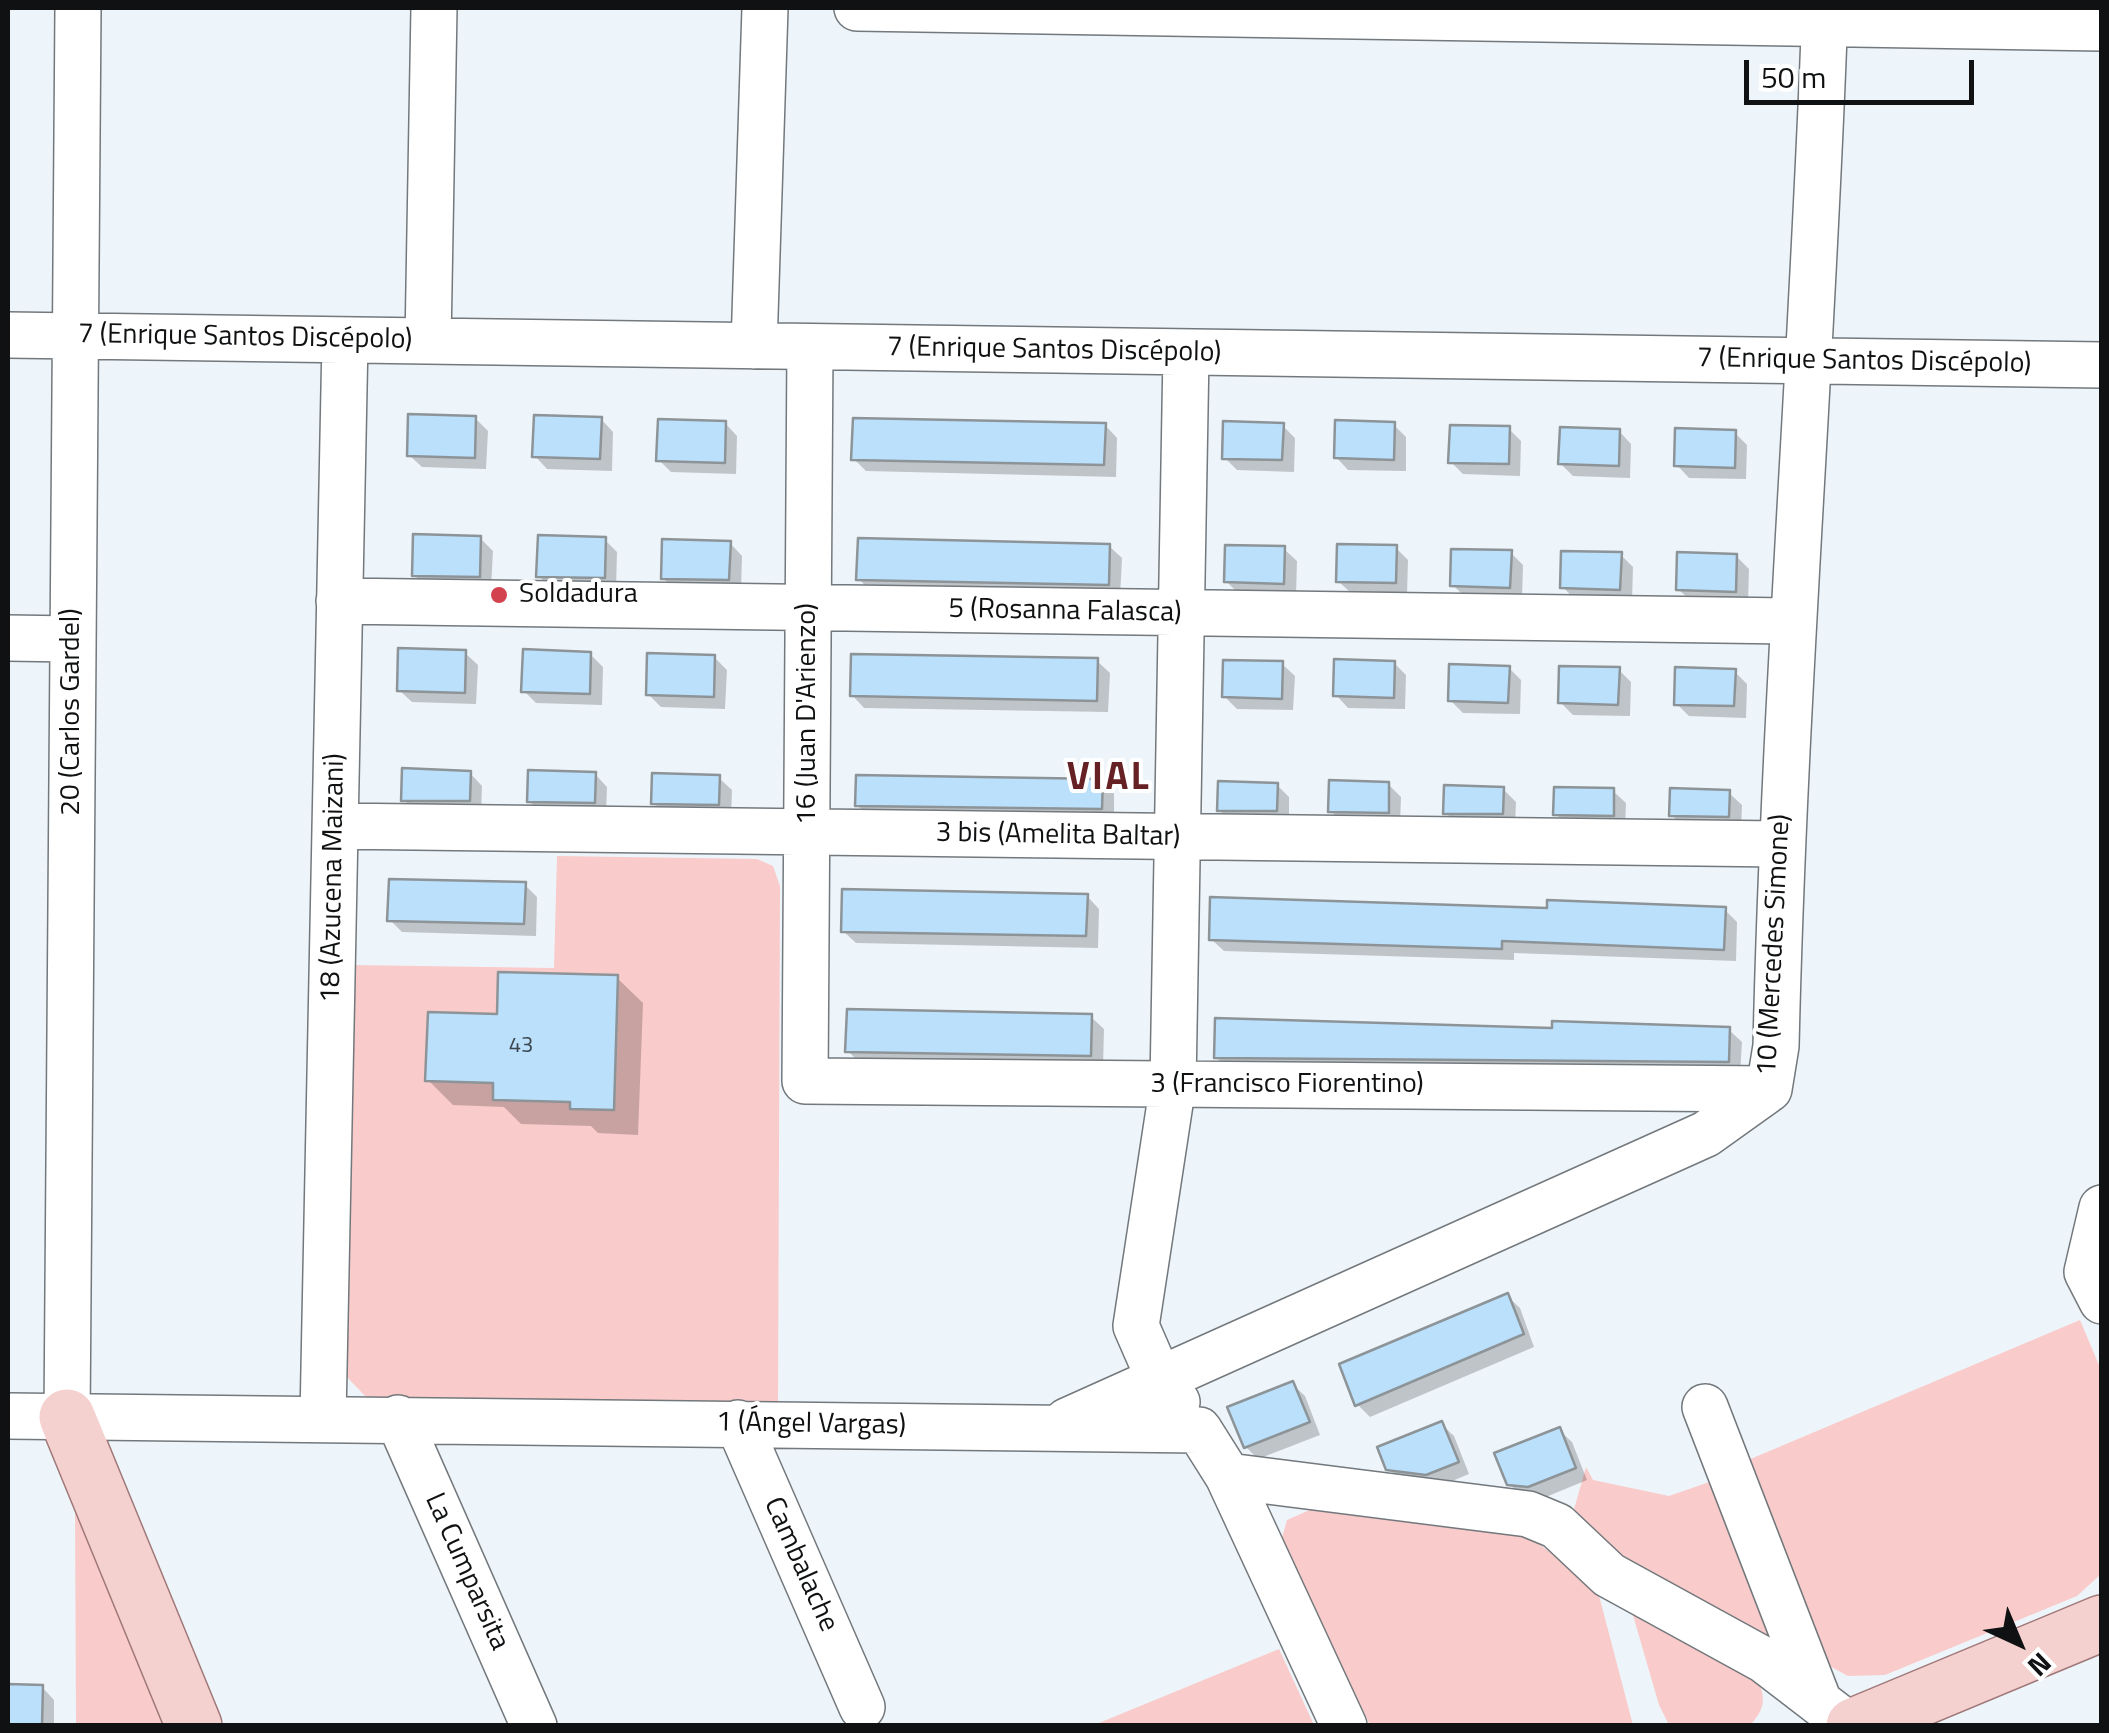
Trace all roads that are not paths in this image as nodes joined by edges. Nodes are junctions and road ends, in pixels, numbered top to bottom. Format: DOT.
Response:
graph roads {
  1 [pos="78,8"];
  2 [pos="434,8"];
  3 [pos="765,8"];
  4 [pos="857,8"];
  5 [pos="1470,12"];
  6 [pos="1825,17"];
  7 [pos="2102,28"];
  8 [pos="8,334"];
  9 [pos="75,336"];
  10 [pos="345,340"];
  11 [pos="428,341"];
  12 [pos="754,346"];
  13 [pos="810,347"];
  14 [pos="1186,353"];
  15 [pos="1812,362"];
  16 [pos="2102,366"];
  17 [pos="339,601"];
  18 [pos="809,608"];
  19 [pos="1181,613"];
  20 [pos="1790,621"];
  21 [pos="8,638"];
  22 [pos="72,639"];
  23 [pos="335,826"];
  24 [pos="807,832"];
  25 [pos="1176,837"];
  26 [pos="1780,844"];
  27 [pos="805,1082"];
  28 [pos="1173,1084"];
  29 [pos="1769,1089"];
  30 [pos="2102,1208"];
  31 [pos="2102,1300"];
  32 [pos="1160,1381"];
  33 [pos="1705,1407"];
  34 [pos="8,1416"];
  35 [pos="67,1417"];
  36 [pos="323,1417"];
  37 [pos="398,1418"];
  38 [pos="738,1424"];
  39 [pos="1052,1428"];
  40 [pos="1198,1430"];
  41 [pos="1228,1476"];
  42 [pos="2096,1618"];
  43 [pos="862,1707"];
  44 [pos="1841,1718"];
  45 [pos="194,1726"];
  46 [pos="534,1726"];
  47 [pos="1344,1726"];
  1 -- 9 [label="street, 20 (Carlos Gardel)"];
  2 -- 11 [label="street"];
  3 -- 12 [label="street"];
  4 -- 5 [label="street"];
  5 -- 6 [label="street"];
  6 -- 7 [label="street"];
  6 -- 15 [label="street, 10 (Mercedes Simone)"];
  8 -- 9 [label="street, 7 (Enrique Santos Discépolo)"];
  9 -- 10 [label="street, 7 (Enrique Santos Discépolo)"];
  9 -- 22 [label="street, 20 (Carlos Gardel)"];
  10 -- 11 [label="street, 7 (Enrique Santos Discépolo)"];
  10 -- 17 [label="street, 18 (Azucena Maizani)"];
  11 -- 12 [label="street, 7 (Enrique Santos Discépolo)"];
  12 -- 13 [label="street, 7 (Enrique Santos Discépolo)"];
  13 -- 14 [label="street, 7 (Enrique Santos Discépolo)"];
  13 -- 18 [label="street, 16 (Juan D'Arienzo)"];
  14 -- 15 [label="street, 7 (Enrique Santos Discépolo)"];
  14 -- 19 [label="street"];
  15 -- 16 [label="street, 7 (Enrique Santos Discépolo)"];
  15 -- 20 [label="street, 10 (Mercedes Simone)"];
  17 -- 18 [label="street, 5 (Rosanna Falasca)"];
  17 -- 23 [label="street, 18 (Azucena Maizani)"];
  18 -- 19 [label="street, 5 (Rosanna Falasca)"];
  18 -- 24 [label="street, 16 (Juan D'Arienzo)"];
  19 -- 20 [label="street, 5 (Rosanna Falasca)"];
  19 -- 25 [label="street"];
  20 -- 26 [label="street, 10 (Mercedes Simone)"];
  21 -- 22 [label="street"];
  22 -- 35 [label="street, 20 (Carlos Gardel)"];
  23 -- 24 [label="street, 3 bis (Amelita Baltar)"];
  23 -- 36 [label="street, 18 (Azucena Maizani)"];
  24 -- 25 [label="street, 3 bis (Amelita Baltar)"];
  24 -- 27 [label="street, 16 (Juan D'Arienzo)"];
  25 -- 26 [label="street, 3 bis (Amelita Baltar)"];
  25 -- 28 [label="street"];
  26 -- 29 [label="street, 10 (Mercedes Simone)"];
  27 -- 28 [label="street, 3 (Francisco Fiorentino)"];
  28 -- 29 [label="street, 3 (Francisco Fiorentino)"];
  28 -- 32 [label="street"];
  29 -- 32 [label="street, 10 (Mercedes Simone)"];
  30 -- 31 [label="street"];
  32 -- 39 [label="street, 10 (Mercedes Simone)"];
  32 -- 40 [label="street"];
  33 -- 44 [label="street"];
  34 -- 35 [label="street, 1 (Ángel Vargas)"];
  35 -- 36 [label="street, 1 (Ángel Vargas)"];
  35 -- 45 [label="main road"];
  36 -- 37 [label="street, 1 (Ángel Vargas)"];
  37 -- 38 [label="street, 1 (Ángel Vargas)"];
  37 -- 46 [label="street, La Cumparsita"];
  38 -- 39 [label="street, 1 (Ángel Vargas)"];
  38 -- 43 [label="street, Cambalache"];
  39 -- 40 [label="street, 1 (Ángel Vargas)"];
  40 -- 41 [label="street"];
  41 -- 44 [label="street"];
  41 -- 47 [label="street"];
  42 -- 44 [label="main road"];
}
